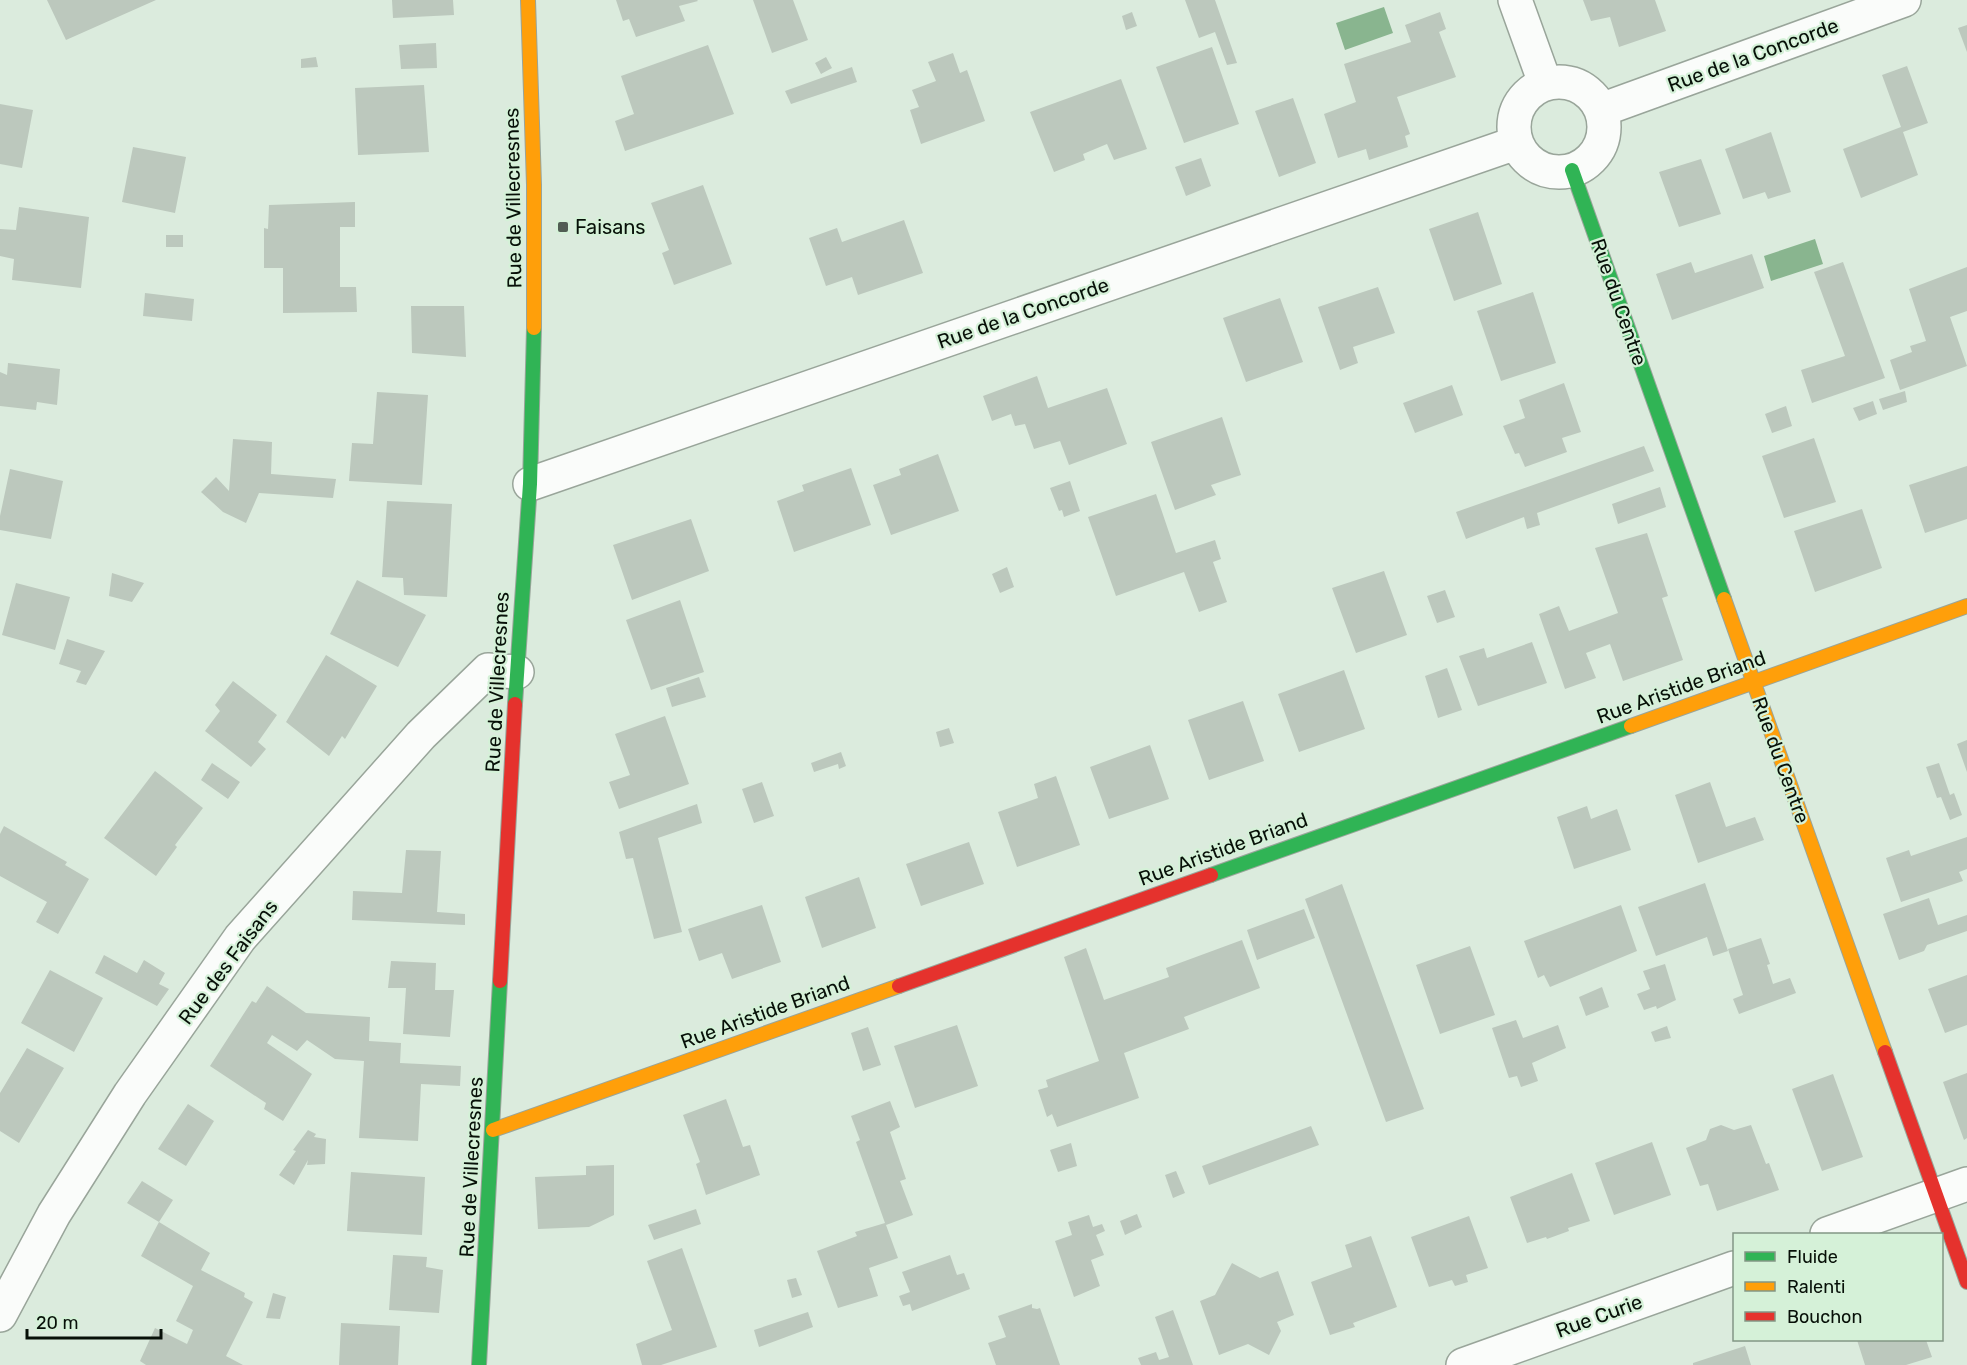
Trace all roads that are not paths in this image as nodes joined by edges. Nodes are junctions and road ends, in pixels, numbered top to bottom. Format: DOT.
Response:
graph roads {
  1 [pos="528,0"];
  2 [pos="1515,0"];
  3 [pos="1904,0"];
  4 [pos="1545,83"];
  5 [pos="1601,110"];
  6 [pos="1516,143"];
  7 [pos="1572,170"];
  8 [pos="530,484"];
  9 [pos="1967,606"];
  10 [pos="517,672"];
  11 [pos="1753,682"];
  12 [pos="493,1130"];
  13 [pos="1967,1184"];
  14 [pos="1937,1195"];
  15 [pos="1830,1233"];
  16 [pos="1733,1268"];
  17 [pos="1967,1282"];
  18 [pos="0,1315"];
  19 [pos="479,1365"];
  20 [pos="1463,1365"];
  1 -- 8 [label="street, Rue de Villecresnes"];
  2 -- 4 [label="street"];
  3 -- 5 [label="street, Rue de la Concorde"];
  4 -- 5 [label="street"];
  4 -- 6 [label="street"];
  5 -- 7 [label="street"];
  6 -- 7 [label="street"];
  6 -- 8 [label="street, Rue de la Concorde"];
  7 -- 11 [label="street, Rue du Centre"];
  8 -- 10 [label="street, Rue de Villecresnes"];
  9 -- 11 [label="street, Rue Aristide Briand"];
  10 -- 12 [label="street, Rue de Villecresnes"];
  10 -- 18 [label="street, Rue des Faisans"];
  11 -- 12 [label="street, Rue Aristide Briand"];
  11 -- 14 [label="street, Rue du Centre"];
  12 -- 19 [label="street, Rue de Villecresnes"];
  13 -- 14 [label="street"];
  14 -- 15 [label="street"];
  14 -- 17 [label="street, Rue du Centre"];
  16 -- 20 [label="street, Rue Curie"];
}
